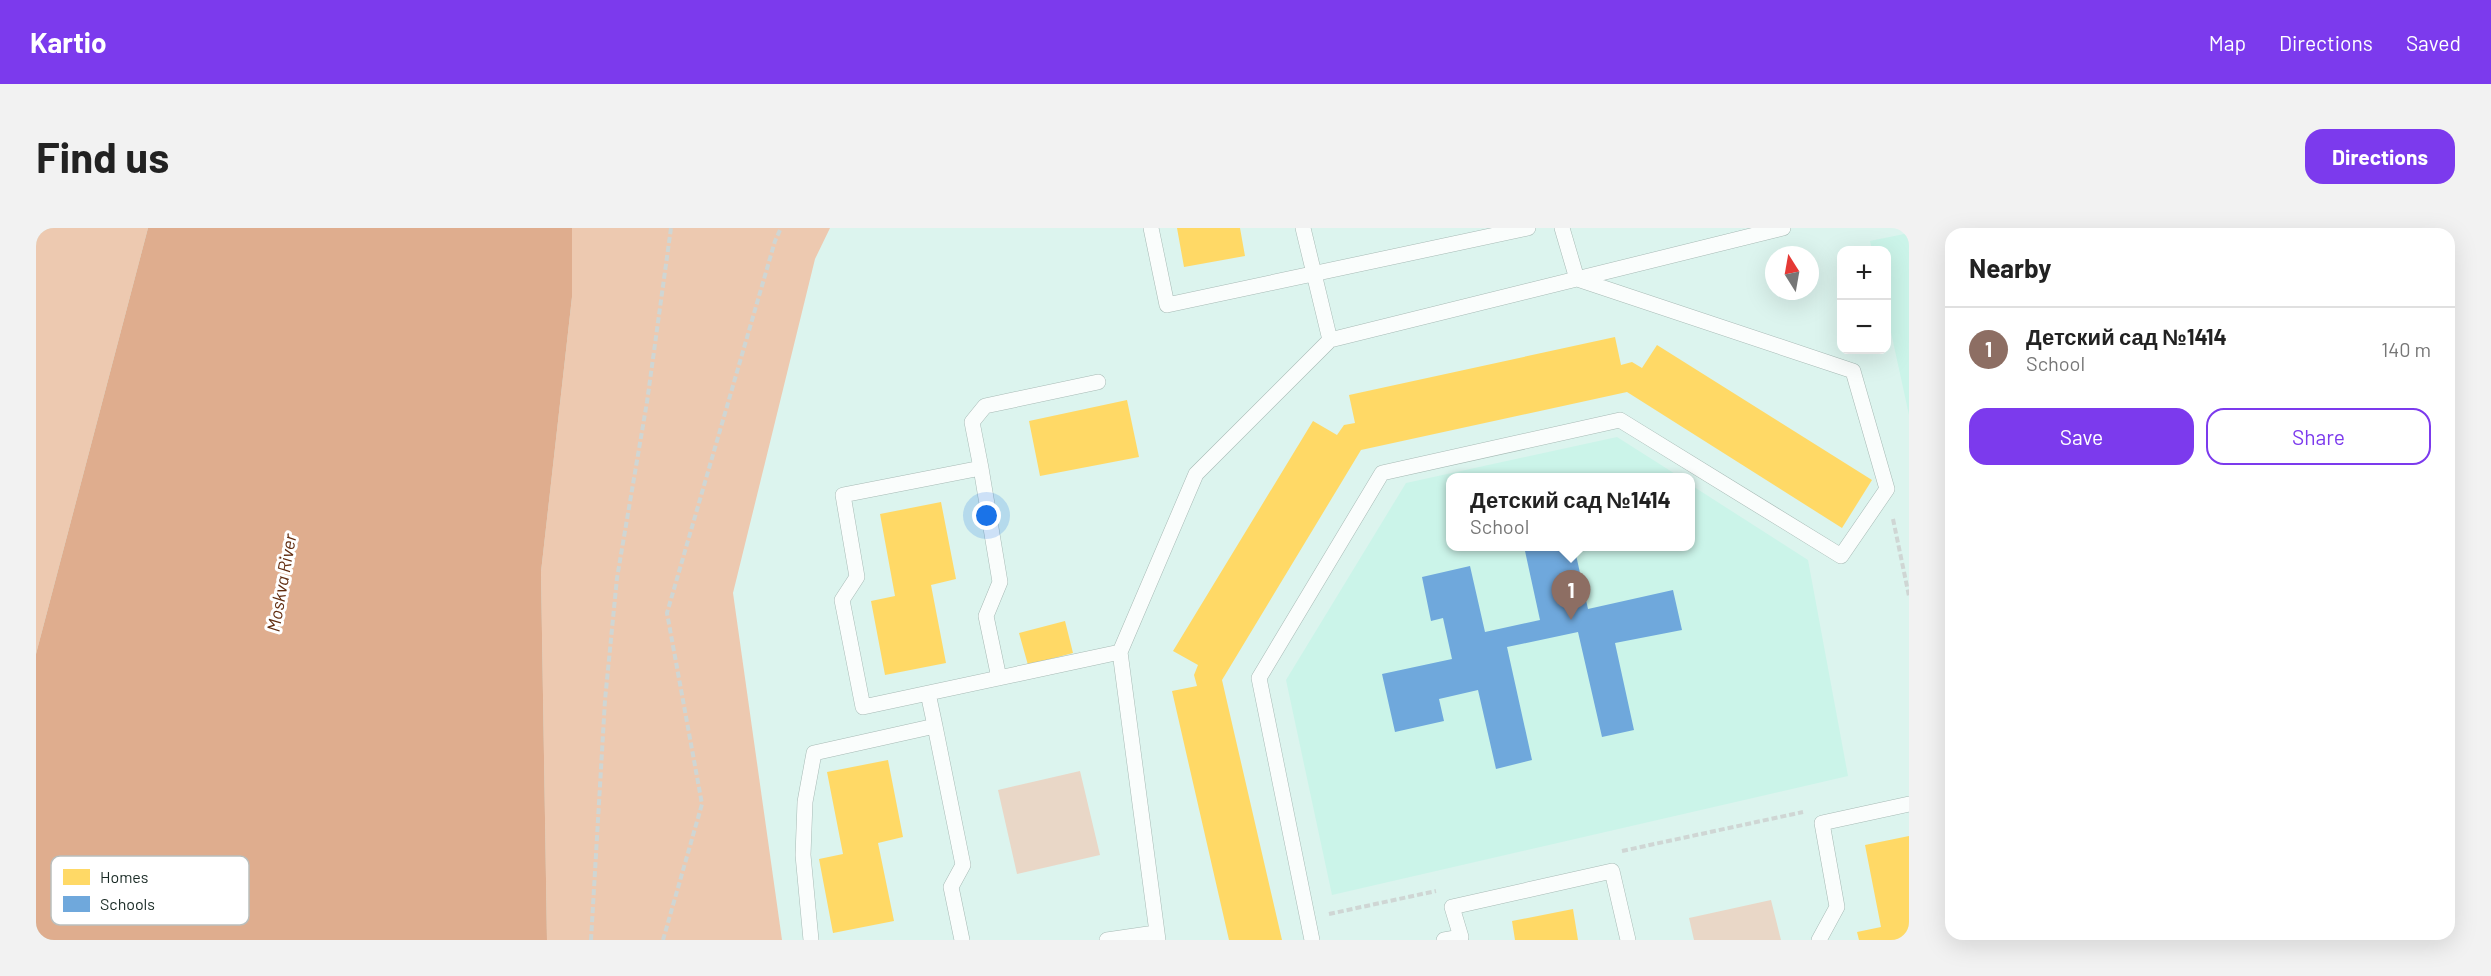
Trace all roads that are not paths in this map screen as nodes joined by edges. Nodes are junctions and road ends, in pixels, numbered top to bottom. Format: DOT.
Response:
graph roads {
  1 [pos="1151,228"];
  2 [pos="1303,228"];
  3 [pos="1528,228"];
  4 [pos="1562,228"];
  5 [pos="1783,228"];
  6 [pos="1314,275"];
  7 [pos="1577,279"];
  8 [pos="1330,340"];
  9 [pos="1098,382"];
  10 [pos="981,468"];
  11 [pos="1120,652"];
  12 [pos="999,678"];
  13 [pos="928,693"];
  14 [pos="935,726"];
  15 [pos="1909,804"];
  16 [pos="1156,936"];
  17 [pos="1462,939"];
  18 [pos="811,940"];
  19 [pos="962,940"];
  20 [pos="1107,940"];
  21 [pos="1312,940"];
  22 [pos="1444,940"];
  23 [pos="1628,940"];
  24 [pos="1819,940"];
  1 -- 6 [label="lane"];
  2 -- 6 [label="lane"];
  3 -- 6 [label="lane"];
  4 -- 7 [label="lane"];
  5 -- 7 [label="lane"];
  6 -- 8 [label="lane"];
  7 -- 8 [label="lane"];
  7 -- 21 [label="lane"];
  8 -- 11 [label="lane"];
  9 -- 10 [label="lane"];
  10 -- 12 [label="lane"];
  10 -- 13 [label="lane"];
  11 -- 12 [label="lane"];
  11 -- 16 [label="lane"];
  12 -- 13 [label="lane"];
  13 -- 14 [label="lane"];
  14 -- 18 [label="lane"];
  14 -- 19 [label="lane"];
  15 -- 24 [label="lane"];
  16 -- 20 [label="lane"];
  17 -- 22 [label="lane"];
  17 -- 23 [label="lane"];
}
